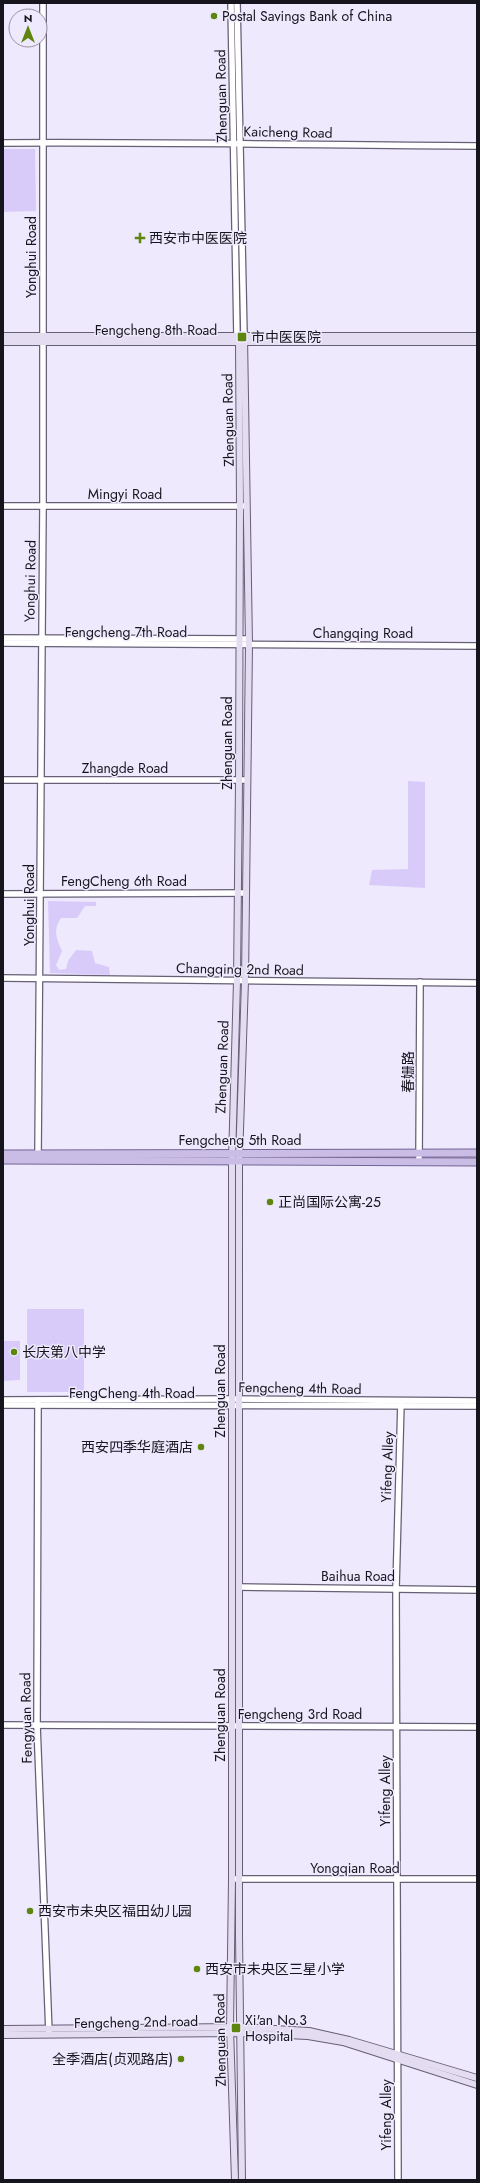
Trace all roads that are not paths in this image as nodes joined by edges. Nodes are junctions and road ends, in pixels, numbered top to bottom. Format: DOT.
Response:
graph roads {
  1 [pos="43,3"];
  2 [pos="231,3"];
  3 [pos="237,3"];
  4 [pos="3,143"];
  5 [pos="43,143"];
  6 [pos="234,143"];
  7 [pos="241,143"];
  8 [pos="477,146"];
  9 [pos="3,336"];
  10 [pos="477,336"];
  11 [pos="43,339"];
  12 [pos="241,339"];
  13 [pos="3,342"];
  14 [pos="477,342"];
  15 [pos="3,506"];
  16 [pos="43,506"];
  17 [pos="244,506"];
  18 [pos="3,638"];
  19 [pos="41,641"];
  20 [pos="240,641"];
  21 [pos="248,642"];
  22 [pos="3,643"];
  23 [pos="477,646"];
  24 [pos="3,780"];
  25 [pos="41,780"];
  26 [pos="239,780"];
  27 [pos="247,780"];
  28 [pos="41,893"];
  29 [pos="238,893"];
  30 [pos="246,893"];
  31 [pos="3,894"];
  32 [pos="3,978"];
  33 [pos="40,979"];
  34 [pos="237,981"];
  35 [pos="245,981"];
  36 [pos="420,982"];
  37 [pos="477,983"];
  38 [pos="240,1152"];
  39 [pos="477,1153"];
  40 [pos="3,1154"];
  41 [pos="420,1154"];
  42 [pos="38,1157"];
  43 [pos="234,1158"];
  44 [pos="3,1160"];
  45 [pos="420,1162"];
  46 [pos="477,1162"];
  47 [pos="232,1399"];
  48 [pos="240,1399"];
  49 [pos="3,1400"];
  50 [pos="477,1401"];
  51 [pos="38,1402"];
  52 [pos="401,1404"];
  53 [pos="3,1405"];
  54 [pos="231,1406"];
  55 [pos="239,1406"];
  56 [pos="477,1406"];
  57 [pos="239,1587"];
  58 [pos="396,1588"];
  59 [pos="477,1590"];
  60 [pos="3,1725"];
  61 [pos="37,1725"];
  62 [pos="232,1726"];
  63 [pos="239,1726"];
  64 [pos="396,1726"];
  65 [pos="477,1727"];
  66 [pos="235,1879"];
  67 [pos="477,1879"];
  68 [pos="397,1880"];
  69 [pos="3,2029"];
  70 [pos="230,2030"];
  71 [pos="240,2030"];
  72 [pos="49,2032"];
  73 [pos="3,2035"];
  74 [pos="398,2057"];
  75 [pos="477,2078"];
  76 [pos="477,2085"];
  77 [pos="235,2180"];
  78 [pos="242,2180"];
  79 [pos="398,2180"];
  1 -- 5 [label="street, Yonghui Road"];
  2 -- 6 [label="street, Zhenguan Road"];
  3 -- 7 [label="street, Zhenguan Road"];
  4 -- 5 [label="street, Kaicheng Road"];
  5 -- 6 [label="street, Kaicheng Road"];
  5 -- 11 [label="street, Yonghui Road"];
  6 -- 7 [label="street, Kaicheng Road"];
  6 -- 12 [label="street, Zhenguan Road"];
  7 -- 8 [label="street, Kaicheng Road"];
  7 -- 12 [label="street, Zhenguan Road"];
  9 -- 11 [label="main road, Fengcheng 8th Road"];
  10 -- 12 [label="main road, Fengcheng 8th Road"];
  11 -- 12 [label="main road, Fengcheng 8th Road"];
  11 -- 13 [label="main road, Fengcheng 8th Road"];
  11 -- 16 [label="street, Yonghui Road"];
  12 -- 14 [label="main road, Fengcheng 8th Road"];
  12 -- 17 [label="main road, Zhenguan Road"];
  15 -- 16 [label="street, Mingyi Road"];
  16 -- 17 [label="street, Mingyi Road"];
  16 -- 19 [label="street, Yonghui Road"];
  17 -- 20 [label="main road, Zhenguan Road"];
  17 -- 21 [label="main road, Zhenguan Road"];
  18 -- 19 [label="street, Fengcheng 7th Road"];
  19 -- 20 [label="street, Fengcheng 7th Road"];
  19 -- 22 [label="street, Fengcheng 7th Road"];
  19 -- 25 [label="street, Yonghui Road"];
  20 -- 21 [label="street, Fengcheng 7th Road"];
  20 -- 26 [label="main road, Zhenguan Road"];
  21 -- 23 [label="street, Changqing Road"];
  21 -- 27 [label="main road, Zhenguan Road"];
  24 -- 25 [label="street, Zhangde Road"];
  25 -- 26 [label="street, Zhangde Road"];
  25 -- 28 [label="street, Yonghui Road"];
  26 -- 27 [label="street, Zhangde Road"];
  26 -- 29 [label="main road, Zhenguan Road"];
  27 -- 30 [label="main road, Zhenguan Road"];
  28 -- 29 [label="street, FengCheng 6th Road"];
  28 -- 31 [label="street, FengCheng 6th Road"];
  28 -- 33 [label="street, Yonghui Road"];
  29 -- 30 [label="street, FengCheng 6th Road"];
  29 -- 34 [label="main road, Zhenguan Road"];
  30 -- 35 [label="main road, Zhenguan Road"];
  32 -- 33 [label="street, Changqing 2nd Road"];
  33 -- 34 [label="street, Changqing 2nd Road"];
  33 -- 42 [label="street, Yonghui Road"];
  34 -- 35 [label="street, Changqing 2nd Road"];
  34 -- 43 [label="main road, Zhenguan Road"];
  35 -- 36 [label="street, Changqing 2nd Road"];
  35 -- 38 [label="main road, Zhenguan Road"];
  36 -- 37 [label="street, Changqing 2nd Road"];
  36 -- 41 [label="street, 春姗路"];
  38 -- 41 [label="main road, Fengcheng 5th Road"];
  38 -- 43 [label="main road, Fengcheng 5th Road"];
  39 -- 41 [label="main road, Fengcheng 5th Road"];
  40 -- 42 [label="main road, Fengcheng 5th Road"];
  41 -- 45 [label="street, 春姗路"];
  42 -- 43 [label="main road, Fengcheng 5th Road"];
  42 -- 44 [label="main road, Fengcheng 5th Road"];
  43 -- 45 [label="main road, Fengcheng 5th Road"];
  43 -- 47 [label="main road, Zhenguan Road"];
  43 -- 48 [label="main road, Zhenguan Road"];
  45 -- 46 [label="main road, Fengcheng 5th Road"];
  47 -- 48 [label="street, Fengcheng 4th Road"];
  47 -- 51 [label="street, Fengcheng 4th Road"];
  47 -- 54 [label="main road, Zhenguan Road"];
  48 -- 52 [label="street, Fengcheng 4th Road"];
  48 -- 55 [label="main road, Zhenguan Road"];
  49 -- 51 [label="street, Fengcheng 4th Road"];
  50 -- 52 [label="street, Fengcheng 4th Road"];
  51 -- 53 [label="street, FengCheng 4th Road"];
  51 -- 54 [label="street, FengCheng 4th Road"];
  51 -- 61 [label="street, Fengyuan Road"];
  52 -- 55 [label="street, FengCheng 4th Road"];
  52 -- 56 [label="street, FengCheng 4th Road"];
  52 -- 58 [label="street, Yifeng Alley"];
  54 -- 55 [label="street, FengCheng 4th Road"];
  54 -- 62 [label="main road, Zhenguan Road"];
  55 -- 57 [label="main road, Zhenguan Road"];
  57 -- 58 [label="street, Baihua Road"];
  57 -- 63 [label="main road, Zhenguan Road"];
  58 -- 59 [label="street, Baihua Road"];
  58 -- 64 [label="street, Yifeng Alley"];
  60 -- 61 [label="street, Fengcheng 3rd Road"];
  61 -- 62 [label="street, Fengcheng 3rd Road"];
  61 -- 72 [label="street, Fengyuan Road"];
  62 -- 63 [label="street, Fengcheng 3rd Road"];
  62 -- 66 [label="main road, Zhenguan Road"];
  63 -- 64 [label="street, Fengcheng 3rd Road"];
  63 -- 66 [label="main road, Zhenguan Road"];
  64 -- 65 [label="street, Fengcheng 3rd Road"];
  64 -- 68 [label="street, Yifeng Alley"];
  66 -- 68 [label="street, Yongqian Road"];
  66 -- 70 [label="main road, Zhenguan Road"];
  66 -- 71 [label="main road, Zhenguan Road"];
  67 -- 68 [label="street, Yongqian Road"];
  68 -- 74 [label="street, Yifeng Alley"];
  69 -- 72 [label="main road, Fengcheng 2nd road"];
  70 -- 71 [label="main road, Fengcheng 2nd road"];
  70 -- 72 [label="main road, Fengcheng 2nd road"];
  70 -- 77 [label="main road, Zhenguan Road"];
  71 -- 74 [label="main road, Fengcheng 2nd road"];
  71 -- 78 [label="main road, Zhenguan Road"];
  72 -- 73 [label="main road, Fengcheng 2nd road"];
  74 -- 75 [label="main road, Fengcheng 2nd road"];
  74 -- 76 [label="main road, Fengcheng 2nd road"];
  74 -- 79 [label="street, Yifeng Alley"];
}
